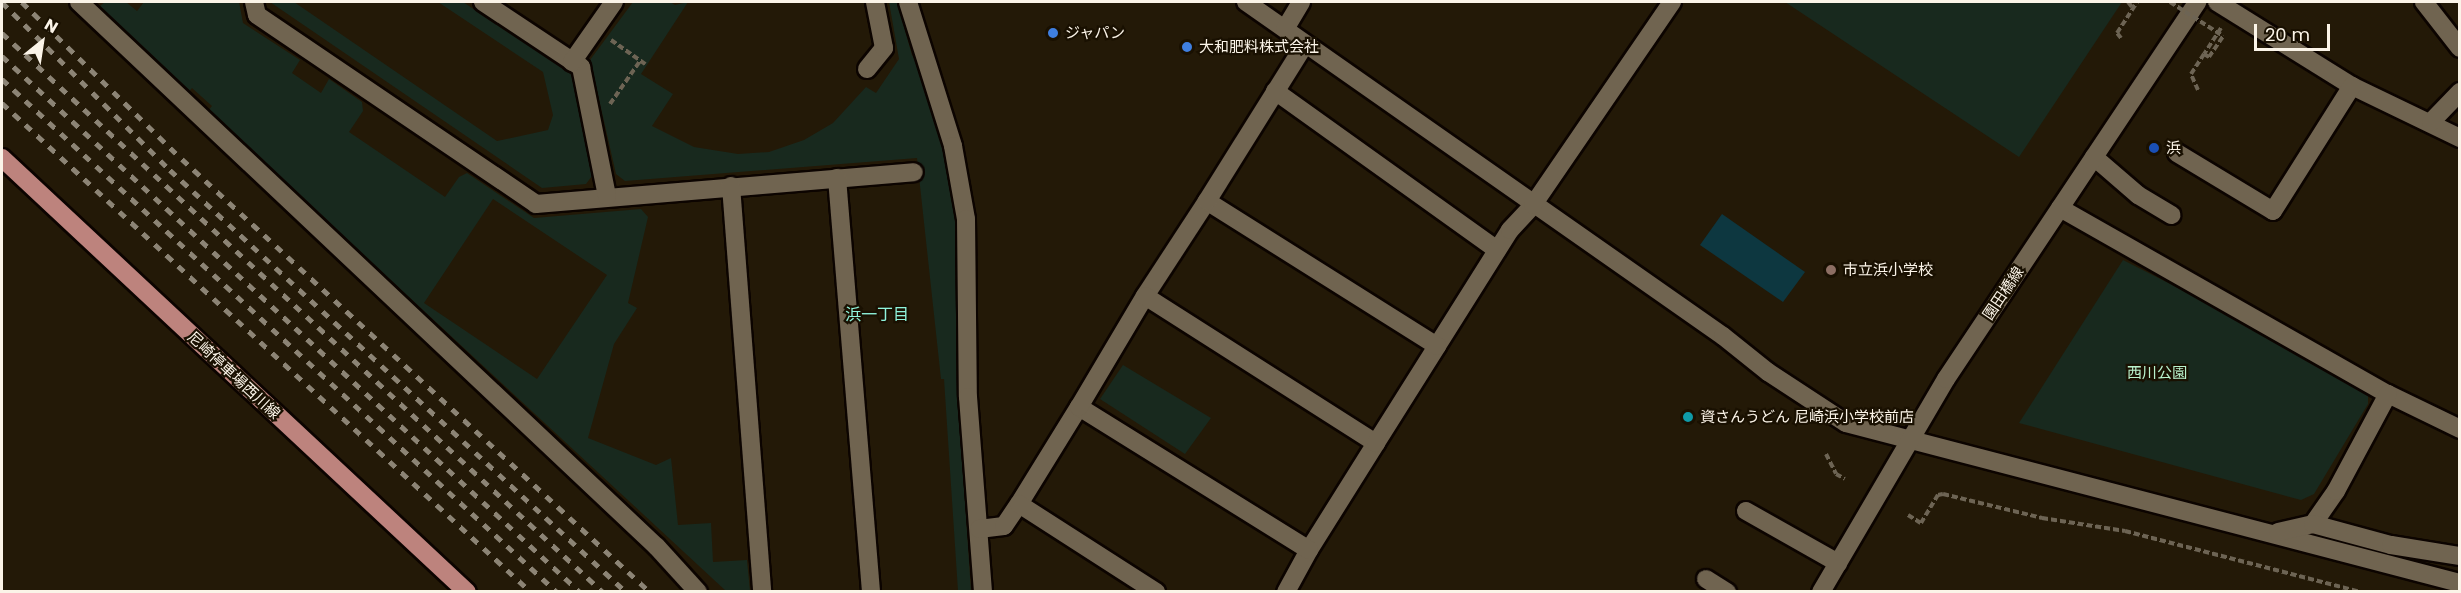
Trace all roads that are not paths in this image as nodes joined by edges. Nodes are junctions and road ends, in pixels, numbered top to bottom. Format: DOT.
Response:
graph roads {
  1 [pos="79,2"];
  2 [pos="254,2"];
  3 [pos="483,2"];
  4 [pos="614,2"];
  5 [pos="875,2"];
  6 [pos="908,2"];
  7 [pos="1245,2"];
  8 [pos="1301,2"];
  9 [pos="1671,2"];
  10 [pos="2197,2"];
  11 [pos="2217,2"];
  12 [pos="2424,2"];
  13 [pos="1285,29"];
  14 [pos="1305,44"];
  15 [pos="2460,48"];
  16 [pos="572,62"];
  17 [pos="867,69"];
  18 [pos="2352,86"];
  19 [pos="1275,91"];
  20 [pos="2460,92"];
  21 [pos="2431,122"];
  22 [pos="2460,138"];
  23 [pos="2177,153"];
  24 [pos="2094,157"];
  25 [pos="2,158"];
  26 [pos="914,172"];
  27 [pos="837,178"];
  28 [pos="731,186"];
  29 [pos="607,195"];
  30 [pos="1208,201"];
  31 [pos="1533,205"];
  32 [pos="2060,208"];
  33 [pos="2171,215"];
  34 [pos="1497,250"];
  35 [pos="1145,296"];
  36 [pos="1437,346"];
  37 [pos="2388,394"];
  38 [pos="1079,407"];
  39 [pos="2460,429"];
  40 [pos="1910,440"];
  41 [pos="1376,443"];
  42 [pos="1019,504"];
  43 [pos="1746,512"];
  44 [pos="2313,524"];
  45 [pos="979,529"];
  46 [pos="2274,533"];
  47 [pos="1309,550"];
  48 [pos="2460,556"];
  49 [pos="1838,563"];
  50 [pos="1706,579"];
  51 [pos="2460,583"];
  52 [pos="468,591"];
  53 [pos="698,591"];
  54 [pos="762,591"];
  55 [pos="871,591"];
  56 [pos="983,591"];
  57 [pos="1156,591"];
  58 [pos="1286,591"];
  59 [pos="1727,591"];
  60 [pos="1821,591"];
  1 -- 53 [label="street"];
  2 -- 29 [label="street"];
  3 -- 16 [label="street"];
  4 -- 16 [label="street"];
  5 -- 17 [label="street"];
  6 -- 45 [label="street"];
  7 -- 13 [label="street"];
  8 -- 13 [label="street"];
  9 -- 31 [label="street"];
  10 -- 24 [label="street, 園田橋線"];
  11 -- 18 [label="street"];
  12 -- 15 [label="street"];
  13 -- 14 [label="street"];
  14 -- 19 [label="street"];
  14 -- 31 [label="street"];
  16 -- 29 [label="street"];
  18 -- 21 [label="street"];
  18 -- 23 [label="street"];
  19 -- 30 [label="street"];
  19 -- 34 [label="street"];
  20 -- 21 [label="street"];
  21 -- 22 [label="street"];
  24 -- 32 [label="street, 園田橋線"];
  24 -- 33 [label="street"];
  25 -- 52 [label="main road, 尼崎停車場西川線"];
  26 -- 27 [label="street"];
  27 -- 28 [label="street"];
  27 -- 55 [label="street"];
  28 -- 29 [label="street"];
  28 -- 54 [label="street"];
  30 -- 35 [label="street"];
  30 -- 36 [label="street"];
  31 -- 34 [label="street"];
  31 -- 40 [label="street"];
  32 -- 37 [label="street"];
  32 -- 40 [label="street, 園田橋線"];
  34 -- 36 [label="street"];
  35 -- 38 [label="street"];
  35 -- 41 [label="street"];
  36 -- 41 [label="street"];
  37 -- 39 [label="street"];
  37 -- 44 [label="street"];
  38 -- 42 [label="street"];
  38 -- 47 [label="street"];
  40 -- 46 [label="street"];
  40 -- 49 [label="street, 園田橋線"];
  41 -- 47 [label="street"];
  42 -- 45 [label="street"];
  42 -- 57 [label="street"];
  43 -- 49 [label="street"];
  44 -- 46 [label="street"];
  44 -- 48 [label="street"];
  45 -- 56 [label="street"];
  46 -- 51 [label="street"];
  47 -- 58 [label="street"];
  49 -- 60 [label="street, 園田橋線"];
  50 -- 59 [label="street"];
}
